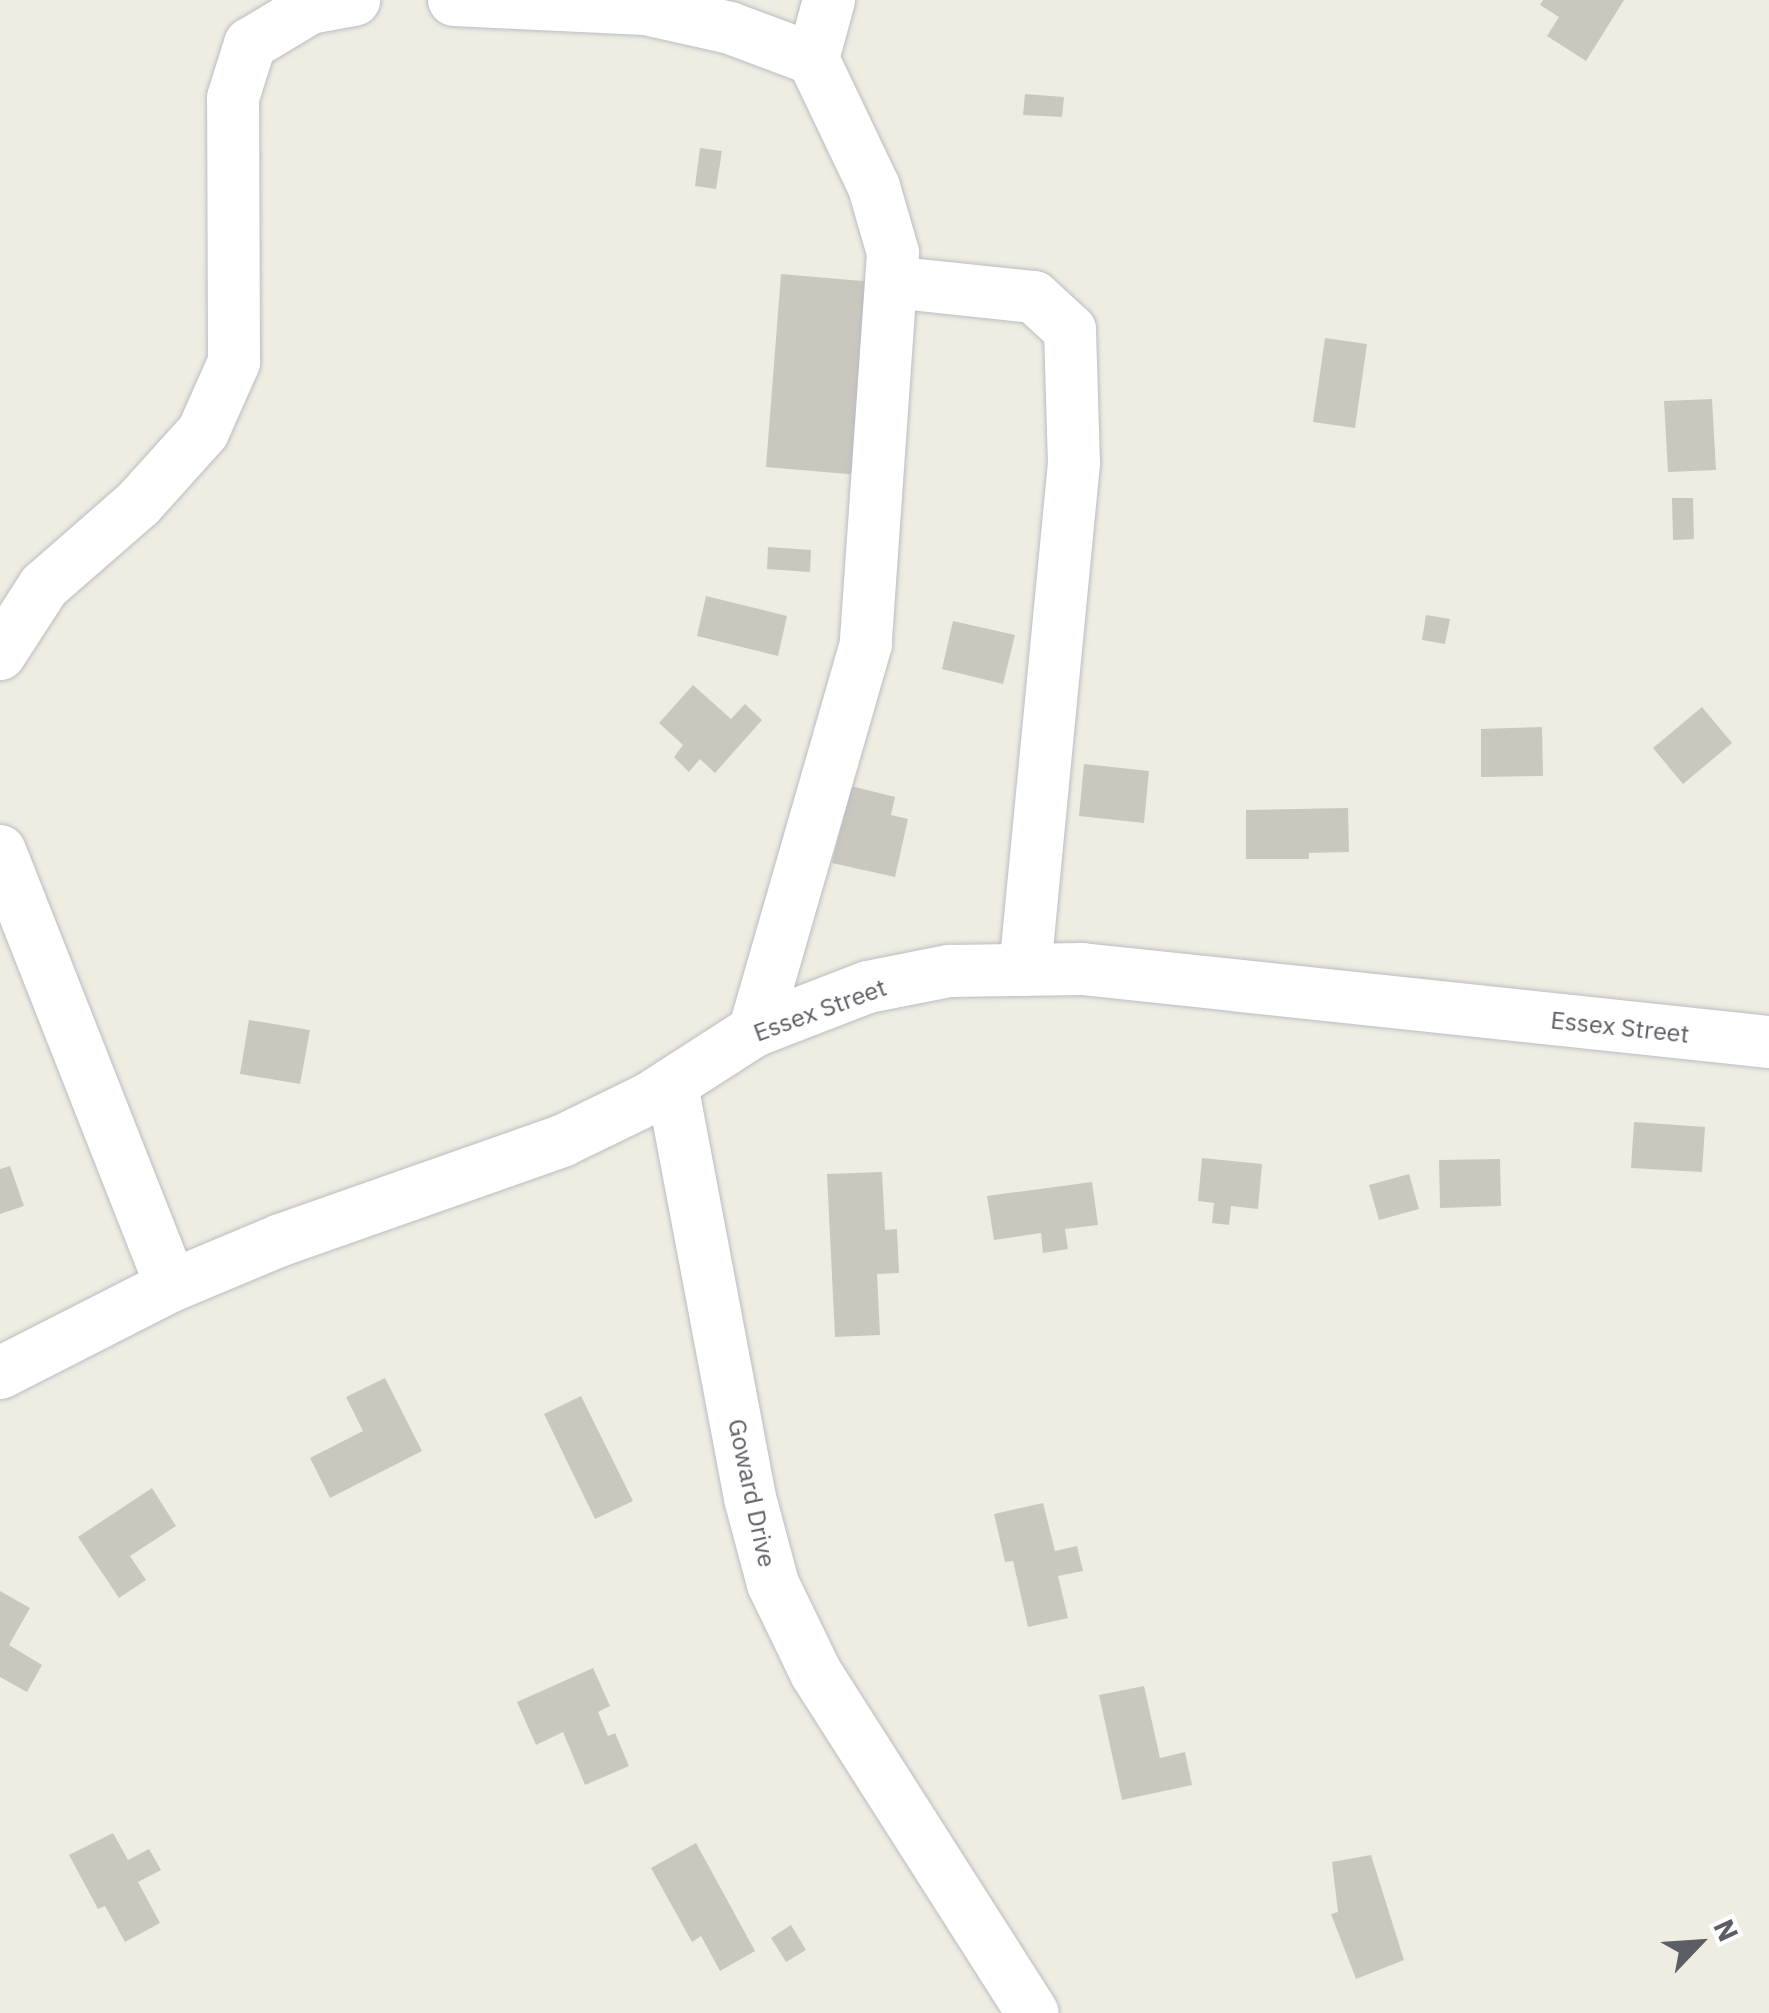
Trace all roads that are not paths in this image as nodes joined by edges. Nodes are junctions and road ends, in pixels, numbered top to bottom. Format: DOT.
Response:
graph roads {
  1 [pos="354,0"];
  2 [pos="454,0"];
  3 [pos="829,0"];
  4 [pos="813,59"];
  5 [pos="891,282"];
  6 [pos="0,654"];
  7 [pos="0,851"];
  8 [pos="1025,970"];
  9 [pos="754,1031"];
  10 [pos="1769,1042"];
  11 [pos="672,1085"];
  12 [pos="172,1286"];
  13 [pos="0,1373"];
  14 [pos="1033,2013"];
  1 -- 6 [label="street"];
  2 -- 4 [label="street"];
  3 -- 4 [label="street"];
  4 -- 5 [label="street"];
  5 -- 8 [label="street"];
  5 -- 9 [label="street"];
  7 -- 12 [label="street"];
  8 -- 9 [label="street, Essex Street"];
  8 -- 10 [label="street, Essex Street"];
  9 -- 11 [label="street, Essex Street"];
  11 -- 12 [label="street, Essex Street"];
  11 -- 14 [label="street, Goward Drive"];
  12 -- 13 [label="street, Essex Street"];
}
